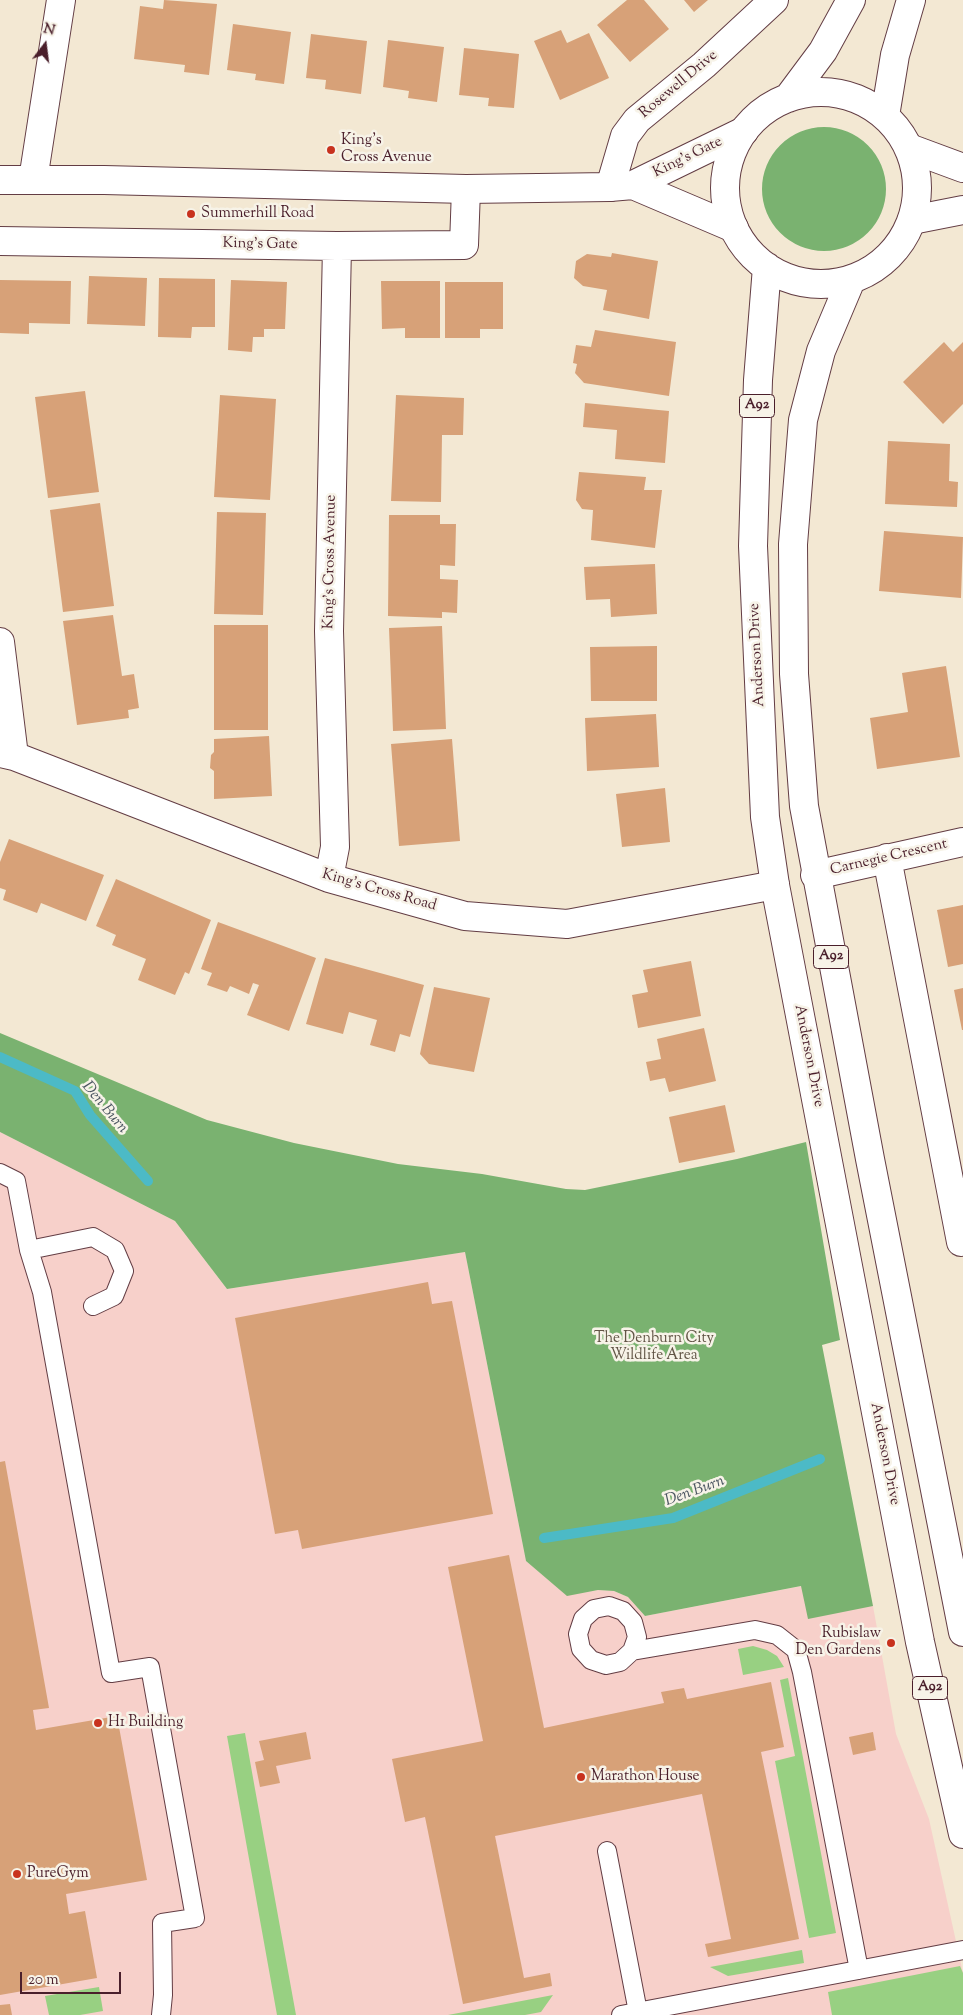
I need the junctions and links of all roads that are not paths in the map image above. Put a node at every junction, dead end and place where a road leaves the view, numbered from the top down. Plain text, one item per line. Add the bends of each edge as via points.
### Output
1 (61, 0) edge
2 (774, 0) edge
3 (851, 0) edge
4 (911, 0) edge
5 (788, 98) junction
6 (885, 116) junction
7 (744, 131) junction
8 (909, 148) junction
9 (963, 168) edge
10 (0, 180) edge
11 (33, 180) junction
12 (622, 186) junction
13 (466, 189) junction
14 (963, 210) edge
15 (912, 220) junction
16 (734, 228) junction
17 (0, 241) edge
18 (337, 246) junction
19 (767, 267) junction
20 (851, 280) junction
21 (0, 642) edge
22 (7, 755) edge
23 (963, 842) edge
24 (886, 858) junction
25 (816, 875) junction
26 (330, 878) junction
27 (775, 885) junction
28 (0, 1173) edge
29 (961, 1242) dead end
30 (29, 1250) junction
31 (93, 1306) dead end
32 (963, 1632) edge
33 (632, 1651) dead end
34 (963, 1834) edge
35 (607, 1851) dead end
36 (963, 1950) edge
37 (859, 1970) junction
38 (638, 2012) junction
39 (160, 2015) edge
40 (621, 2015) edge

1 - 11 street
2 - 12 street, Rosewell Drive via 704,65 637,120 625,136
3 - 5 street via 824,51
4 - 6 street via 895,55
5 - 6 street via 822,92 849,96
5 - 7 street via 756,117
6 - 8 street via 899,130
7 - 12 street, King's Gate
7 - 16 street via 732,153 726,177 728,211
8 - 9 street
8 - 15 street via 918,196
10 - 11 street, King's Gate
11 - 13 street, King's Gate
12 - 13 street, King's Gate
12 - 16 street, King's Gate
13 - 18 street, King's Gate via 464,245
14 - 15 street
15 - 20 street via 896,249 869,272
16 - 19 street via 747,248
17 - 18 street, King's Gate
18 - 26 street, King's Cross Avenue via 329,631 335,847
19 - 20 street via 793,280 822,284
19 - 27 street, Anderson Drive / A92 via 758,380 753,546 765,818
20 - 25 street, A92 via 821,352 803,420 793,544 794,674 804,806
21 - 22 street
22 - 26 street, King's Cross Road
23 - 24 street, Carnegie Crescent
24 - 25 street, Carnegie Crescent
24 - 29 street
25 - 32 street, A92
26 - 27 street, King's Cross Road via 465,916 567,924
27 - 34 street, Anderson Drive / A92 via 920,1642
28 - 30 lane via 16,1181
30 - 31 lane via 93,1237 115,1250 124,1271 114,1296
30 - 39 lane via 42,1292 111,1673 150,1667 195,1918 162,1923 163,1995
33 - 37 lane via 755,1630 777,1635 796,1650
35 - 38 lane
36 - 37 lane
37 - 38 lane
38 - 40 lane

